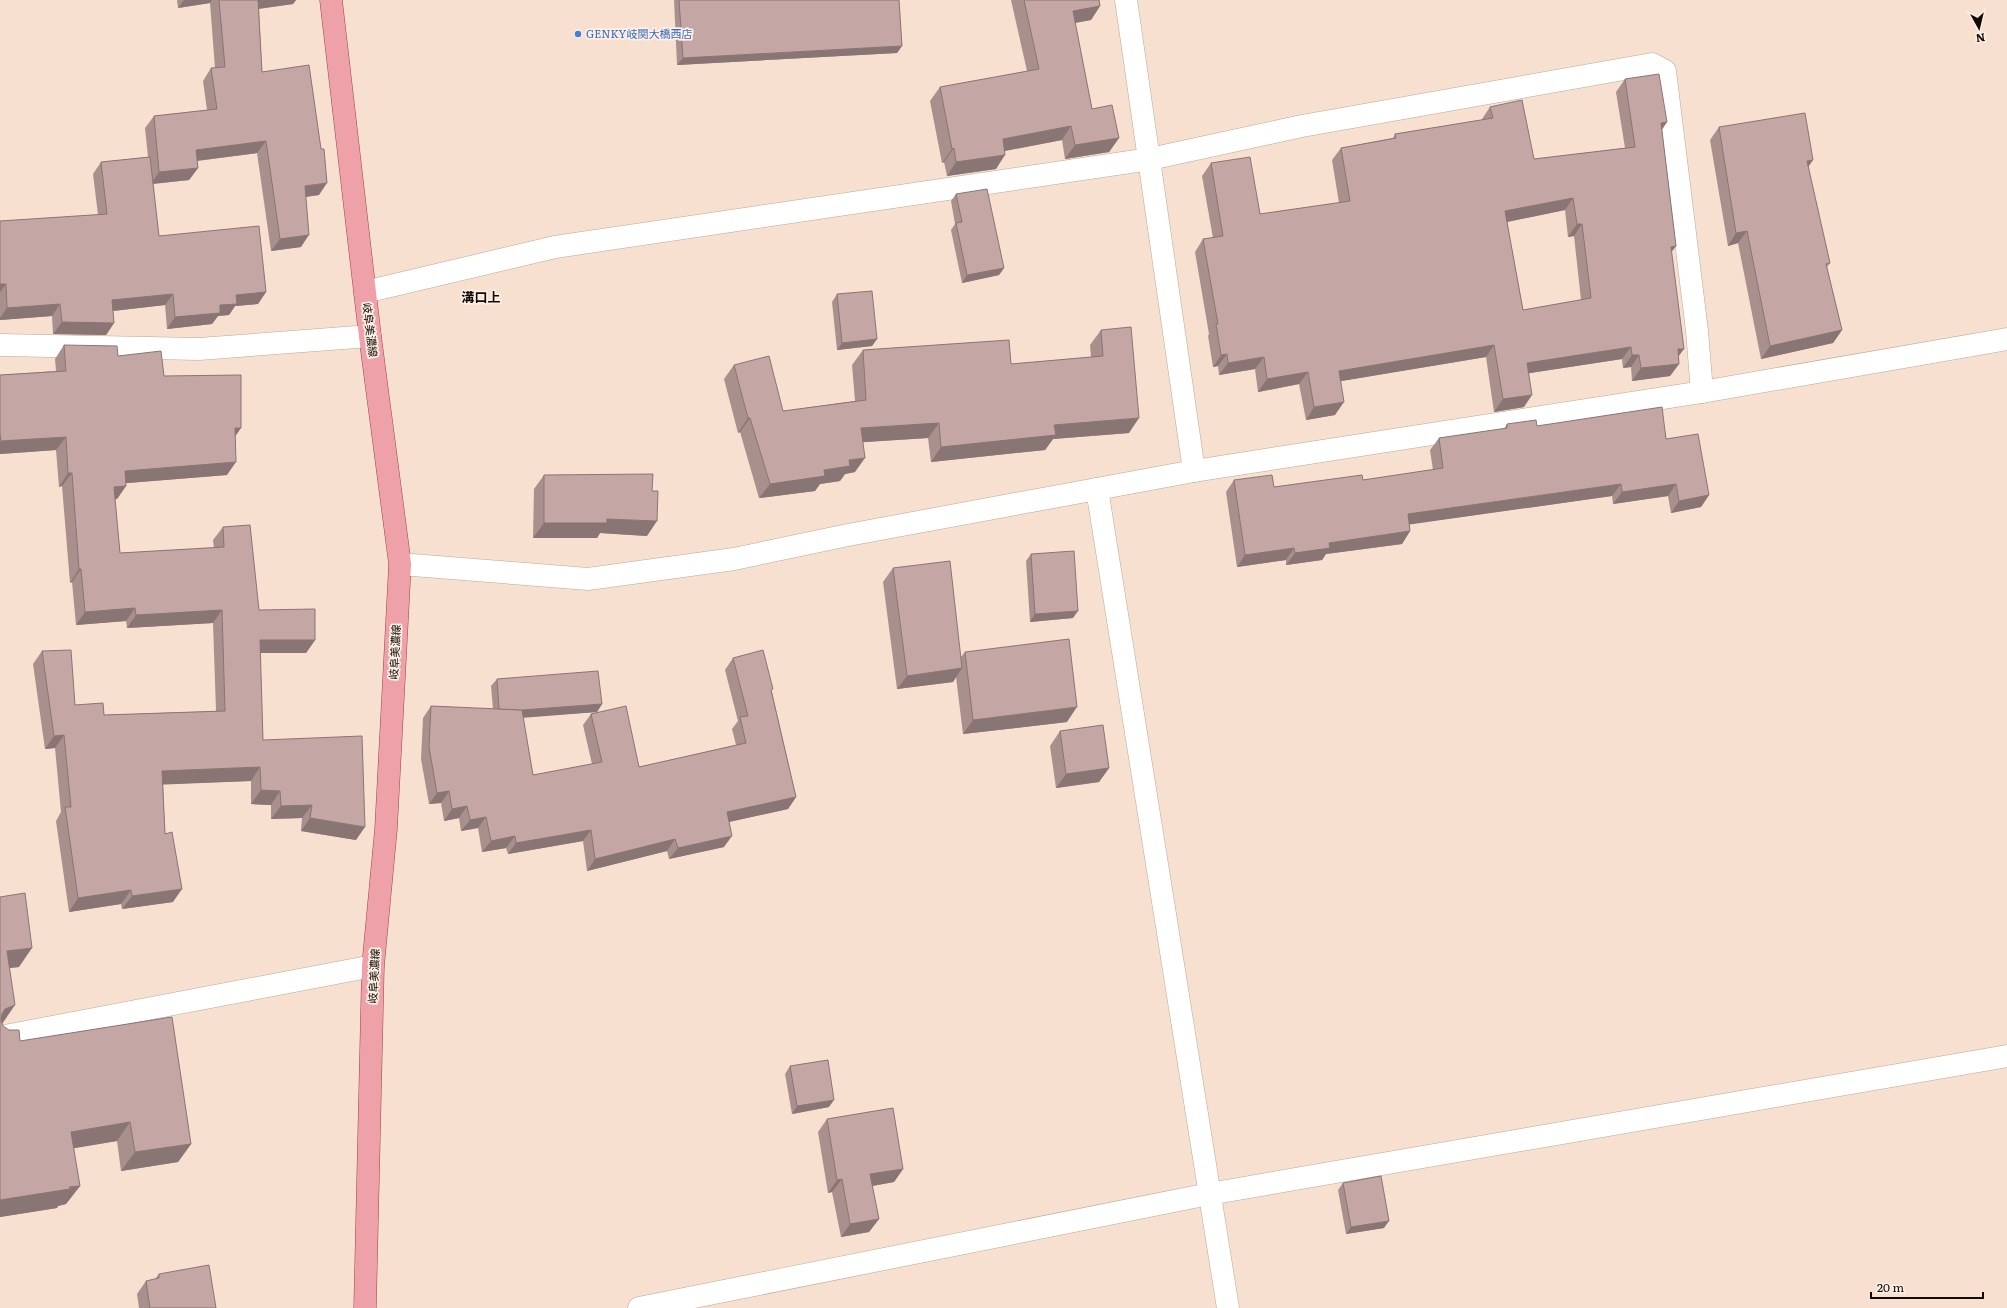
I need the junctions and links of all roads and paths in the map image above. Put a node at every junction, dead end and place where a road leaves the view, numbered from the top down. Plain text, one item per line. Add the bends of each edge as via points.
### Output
1 (332, 0) edge
2 (1126, 0) edge
3 (1150, 159) junction
4 (365, 292) junction
5 (370, 336) junction
6 (2007, 338) edge
7 (0, 344) edge
8 (1702, 392) junction
9 (1194, 471) junction
10 (1097, 489) junction
11 (400, 564) junction
12 (373, 966) junction
13 (0, 1037) edge
14 (2007, 1056) edge
15 (1209, 1194) junction
16 (365, 1308) edge
17 (639, 1308) edge
18 (1228, 1308) edge

1 - 4 main road, 岐阜美濃線
2 - 3 street
3 - 4 street via 554,247
3 - 8 street via 1302,126 1652,64 1665,70
3 - 9 street
4 - 5 main road, 岐阜美濃線
5 - 7 street via 199,349
5 - 11 main road, 岐阜美濃線
6 - 8 street
8 - 9 street
9 - 10 street
10 - 11 street via 734,559 588,579
10 - 15 street
11 - 12 main road, 岐阜美濃線 via 386,829
12 - 13 street
12 - 16 main road, 岐阜美濃線
14 - 15 street
15 - 17 street
15 - 18 street

